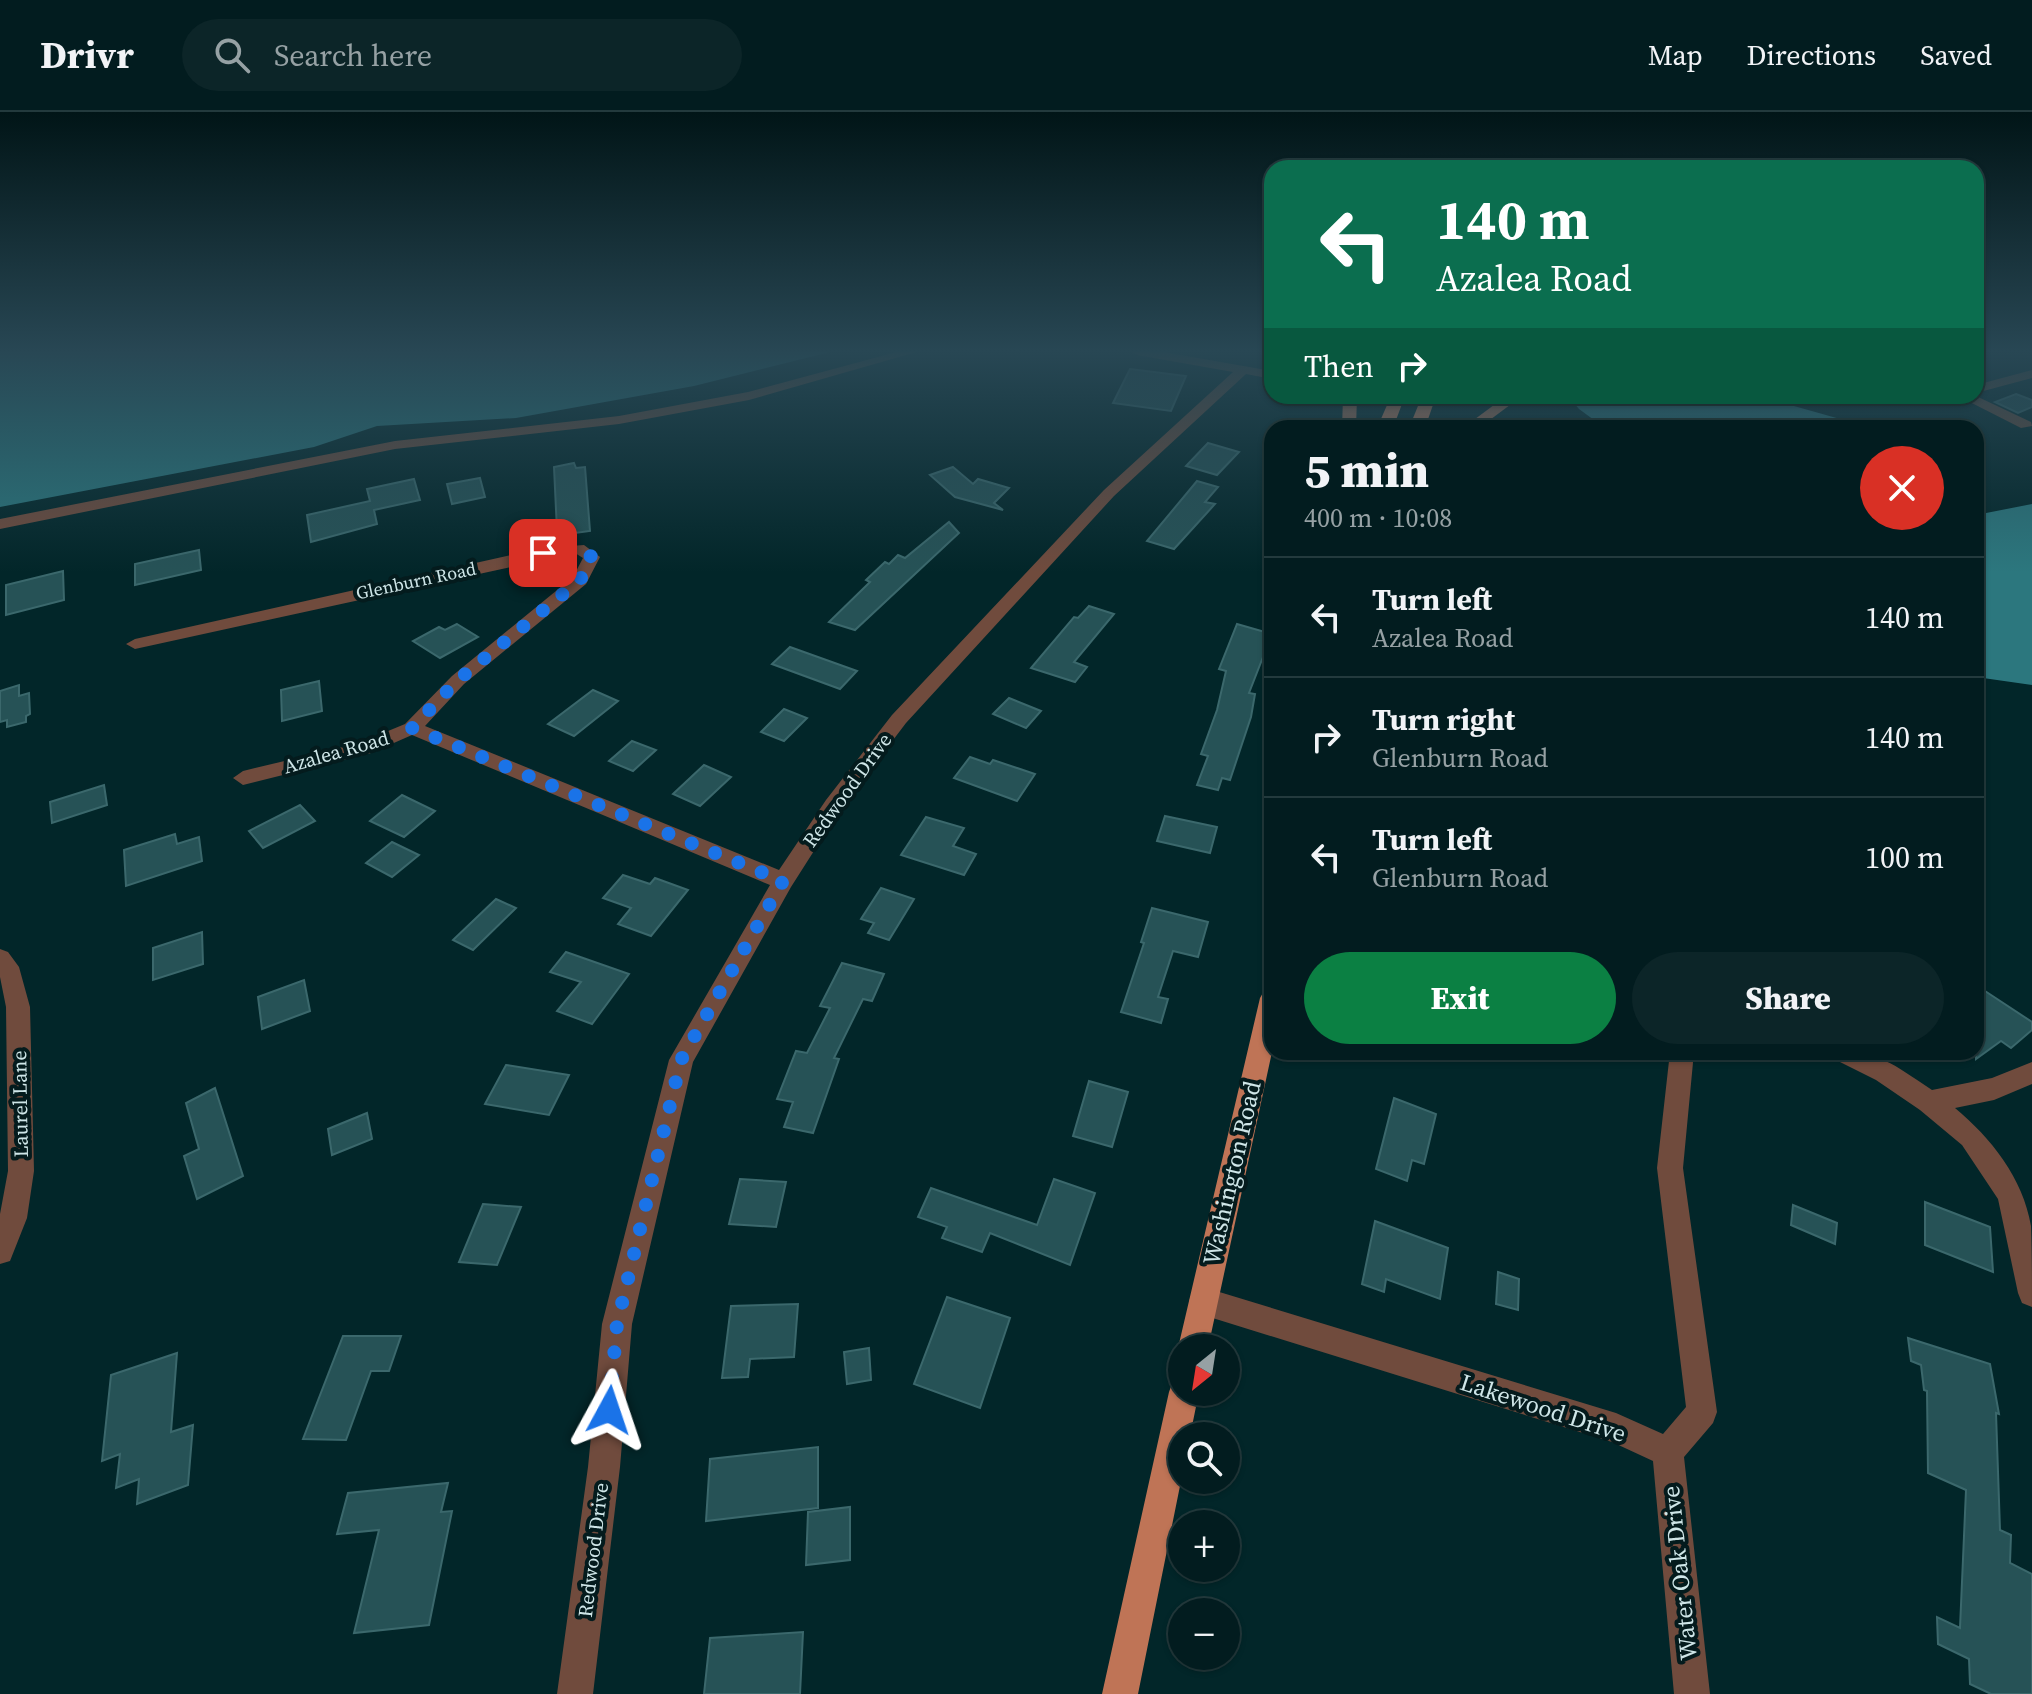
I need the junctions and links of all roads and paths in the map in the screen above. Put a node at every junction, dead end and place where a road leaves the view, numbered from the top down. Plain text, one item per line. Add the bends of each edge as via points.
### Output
1 (576, 425) edge
2 (1183, 425) edge
3 (0, 524) edge
4 (135, 644) dead end
5 (412, 728) junction
6 (243, 778) dead end
7 (783, 881) junction
8 (0, 958) edge
9 (1264, 1033) edge
10 (1680, 1060) edge
11 (1860, 1060) edge
12 (2032, 1073) edge
13 (1929, 1102) junction
14 (0, 1251) edge
15 (2032, 1293) edge
16 (1203, 1301) junction
17 (1196, 1334) edge
18 (1181, 1406) edge
19 (1668, 1452) junction
20 (575, 1694) edge
21 (1120, 1694) edge
22 (1692, 1694) edge

1 - 3 street via 395,445
2 - 7 street, Redwood Drive via 1109,493 909,707 833,805
4 - 5 street, Glenburn Road via 543,553 578,548 592,557 580,580 458,680
5 - 6 street, Azalea Road via 364,748
5 - 7 street, Azalea Road
7 - 20 street, Redwood Drive via 681,1060 617,1324
8 - 14 street, Laurel Lane via 11,974 18,1007 21,1171 13,1218
9 - 16 main road, Washington Road
10 - 19 street via 1670,1168 1702,1412
11 - 13 street
12 - 13 street via 1994,1089
13 - 15 street via 1971,1137 2011,1195
16 - 17 main road, Washington Road
16 - 19 street, Lakewood Drive via 1616,1428
18 - 21 main road
19 - 22 street, Water Oak Drive

